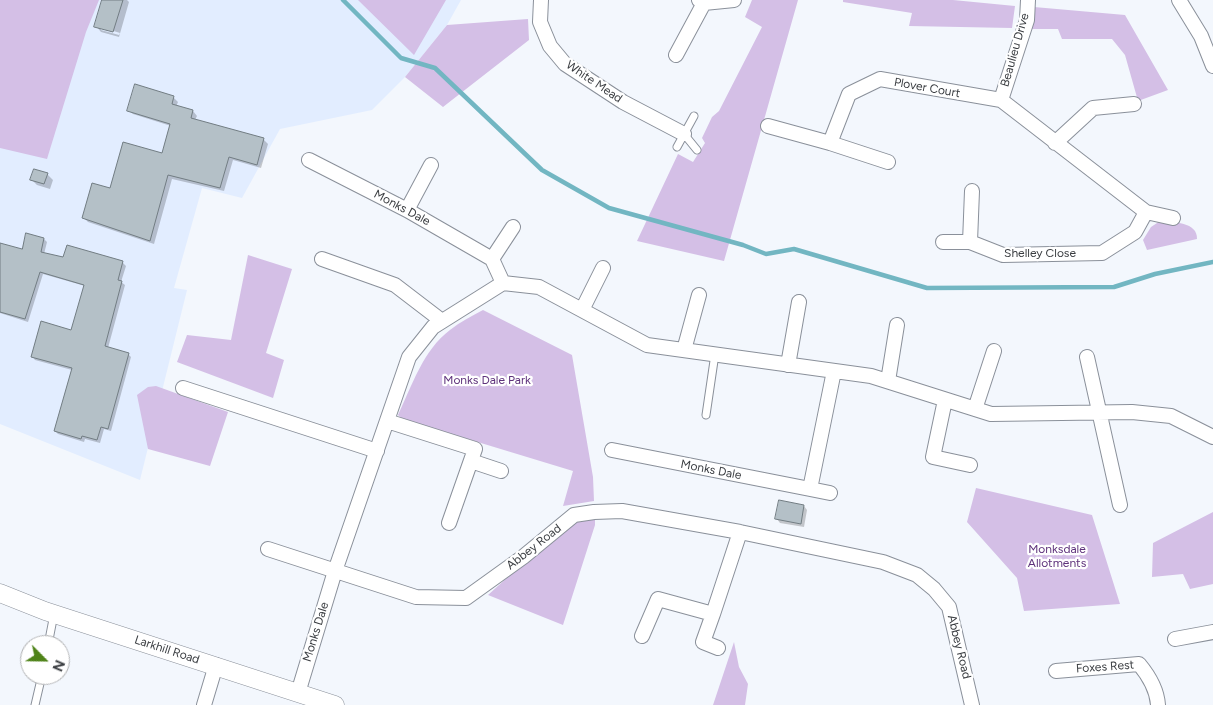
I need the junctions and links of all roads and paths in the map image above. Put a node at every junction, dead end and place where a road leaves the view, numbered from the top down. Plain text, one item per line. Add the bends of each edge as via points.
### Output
1 (541, 0) edge
2 (734, 0) edge
3 (1028, 0) edge
4 (1179, 0) edge
5 (701, 1) edge
6 (676, 55) dead end
7 (1213, 66) edge
8 (1001, 100) junction
9 (1134, 104) dead end
10 (694, 116) dead end
11 (768, 126) dead end
12 (684, 134) junction
13 (830, 142) junction
14 (1054, 143) junction
15 (677, 147) dead end
16 (697, 150) dead end
17 (310, 160) dead end
18 (888, 162) dead end
19 (431, 165) dead end
20 (972, 191) dead end
21 (407, 210) junction
22 (1146, 212) junction
23 (1173, 218) dead end
24 (513, 227) dead end
25 (943, 242) dead end
26 (970, 242) junction
27 (492, 259) junction
28 (322, 260) dead end
29 (603, 268) dead end
30 (503, 283) junction
31 (699, 295) dead end
32 (798, 302) dead end
33 (582, 310) junction
34 (442, 321) junction
35 (896, 325) dead end
36 (684, 350) junction
37 (994, 350) dead end
38 (715, 354) junction
39 (1087, 357) dead end
40 (788, 364) junction
41 (834, 371) junction
42 (888, 382) junction
43 (183, 388) dead end
44 (945, 400) junction
45 (975, 409) junction
46 (1098, 412) junction
47 (706, 415) dead end
48 (387, 421) junction
49 (1213, 437) edge
50 (612, 450) dead end
51 (377, 451) junction
52 (471, 461) junction
53 (970, 465) dead end
54 (501, 471) dead end
55 (810, 489) junction
56 (830, 493) dead end
57 (1120, 505) dead end
58 (449, 523) dead end
59 (740, 532) junction
60 (268, 549) dead end
61 (335, 571) junction
62 (0, 593) edge
63 (54, 614) junction
64 (713, 614) junction
65 (1213, 632) edge
66 (50, 635) edge
67 (642, 636) dead end
68 (1175, 639) dead end
69 (718, 648) dead end
70 (216, 666) junction
71 (1056, 671) dead end
72 (40, 685) edge
73 (298, 693) junction
74 (36, 705) edge
75 (204, 705) edge
76 (336, 705) edge
77 (972, 705) edge
78 (1158, 705) edge

1 - 12 street, White Mead via 540,22 550,46 565,64 623,102
2 - 5 street
3 - 8 street, Beaulieu Drive via 1027,20
4 - 7 street via 1201,36
5 - 6 street
8 - 13 street, Plover Court via 880,79 849,94
8 - 14 street
9 - 14 street via 1094,108
10 - 12 lane
11 - 13 street
12 - 15 lane
12 - 16 lane
13 - 18 street
14 - 22 street
17 - 21 street, Monks Dale
19 - 21 street
20 - 26 street
21 - 27 street, Monks Dale
22 - 23 street
22 - 26 street, Shelley Close via 1135,232 1102,253 1003,255
24 - 27 street
25 - 26 street
27 - 30 street
28 - 34 street via 395,286
29 - 33 street
30 - 33 street via 539,287
30 - 34 street, Monks Dale
31 - 36 street
32 - 40 street
33 - 36 street via 648,344
34 - 48 street, Monks Dale via 409,356
35 - 42 street
36 - 38 street
37 - 45 street
38 - 40 street
38 - 47 lane
39 - 46 street
40 - 41 street
41 - 42 street via 872,376
41 - 55 street
42 - 44 street
43 - 51 street
44 - 45 street
44 - 53 street via 933,457
45 - 46 street via 991,414
46 - 49 street via 1171,416
46 - 57 street
48 - 51 street, Monks Dale
48 - 52 street via 475,449
50 - 55 street, Monks Dale
51 - 61 street, Monks Dale
52 - 54 street
52 - 58 street
55 - 56 street, Monks Dale
59 - 61 street, Abbey Road via 622,511 574,515 466,598 416,597
59 - 64 street
59 - 77 street, Abbey Road via 884,562 916,575 949,606
60 - 61 street
61 - 73 street, Monks Dale
62 - 63 street, Larkhill Road
63 - 66 lane
63 - 70 street, Larkhill Road
64 - 67 street via 658,599
64 - 69 street via 703,642
65 - 68 street
70 - 73 street, Larkhill Road
70 - 75 street
71 - 78 street, Foxes Rest via 1139,664 1150,678 1158,696
72 - 74 lane
73 - 76 street, Larkhill Road

